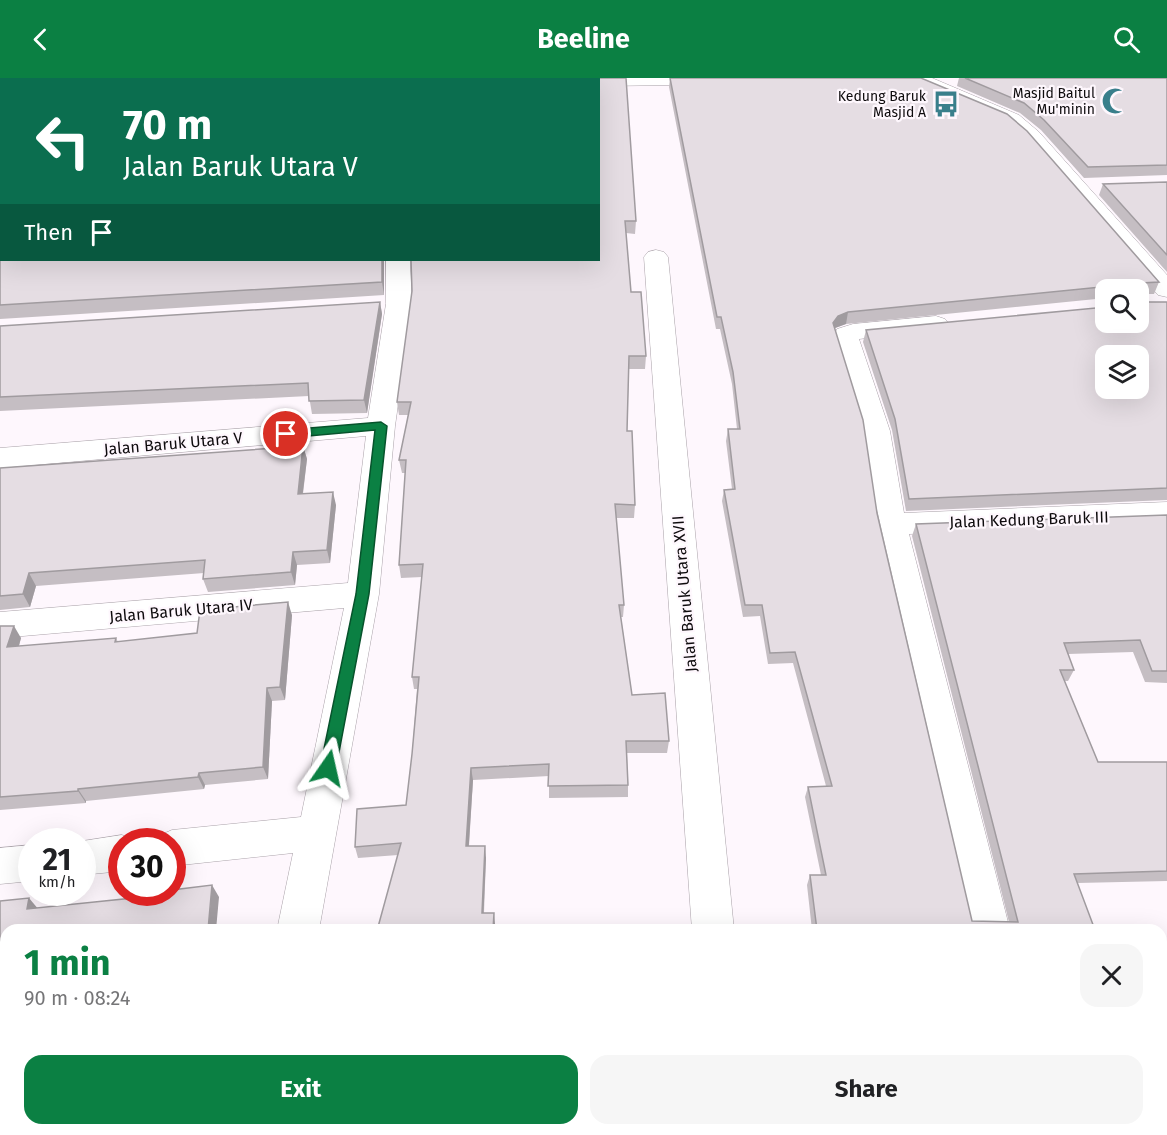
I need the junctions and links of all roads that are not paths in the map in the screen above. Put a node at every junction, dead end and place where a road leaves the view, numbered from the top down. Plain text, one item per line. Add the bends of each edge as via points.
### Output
1 (764, 78) edge
2 (916, 78) edge
3 (940, 78) edge
4 (964, 79) edge
5 (600, 80) edge
6 (1076, 187) junction
7 (1099, 187) dead end
8 (656, 257) dead end
9 (398, 261) edge
10 (1161, 299) edge
11 (956, 322) edge
12 (381, 426) junction
13 (0, 458) edge
14 (1167, 513) edge
15 (891, 524) junction
16 (363, 594) junction
17 (0, 625) edge
18 (315, 833) junction
19 (186, 847) edge
20 (18, 864) edge
21 (0, 866) edge
22 (299, 924) edge
23 (712, 924) edge
24 (988, 924) edge

1 - 5 street
2 - 6 street via 1012,119
3 - 4 street
6 - 7 street
6 - 10 street
8 - 23 street, Jalan Baruk Utara XVII
9 - 12 street via 387,305
11 - 15 street via 846,334 876,430
12 - 13 street, Jalan Baruk Utara V
12 - 16 street
14 - 15 street, Jalan Kedung Baruk III
15 - 24 street
16 - 17 street, Jalan Baruk Utara IV
16 - 18 street
18 - 19 street
18 - 22 street
20 - 21 street

